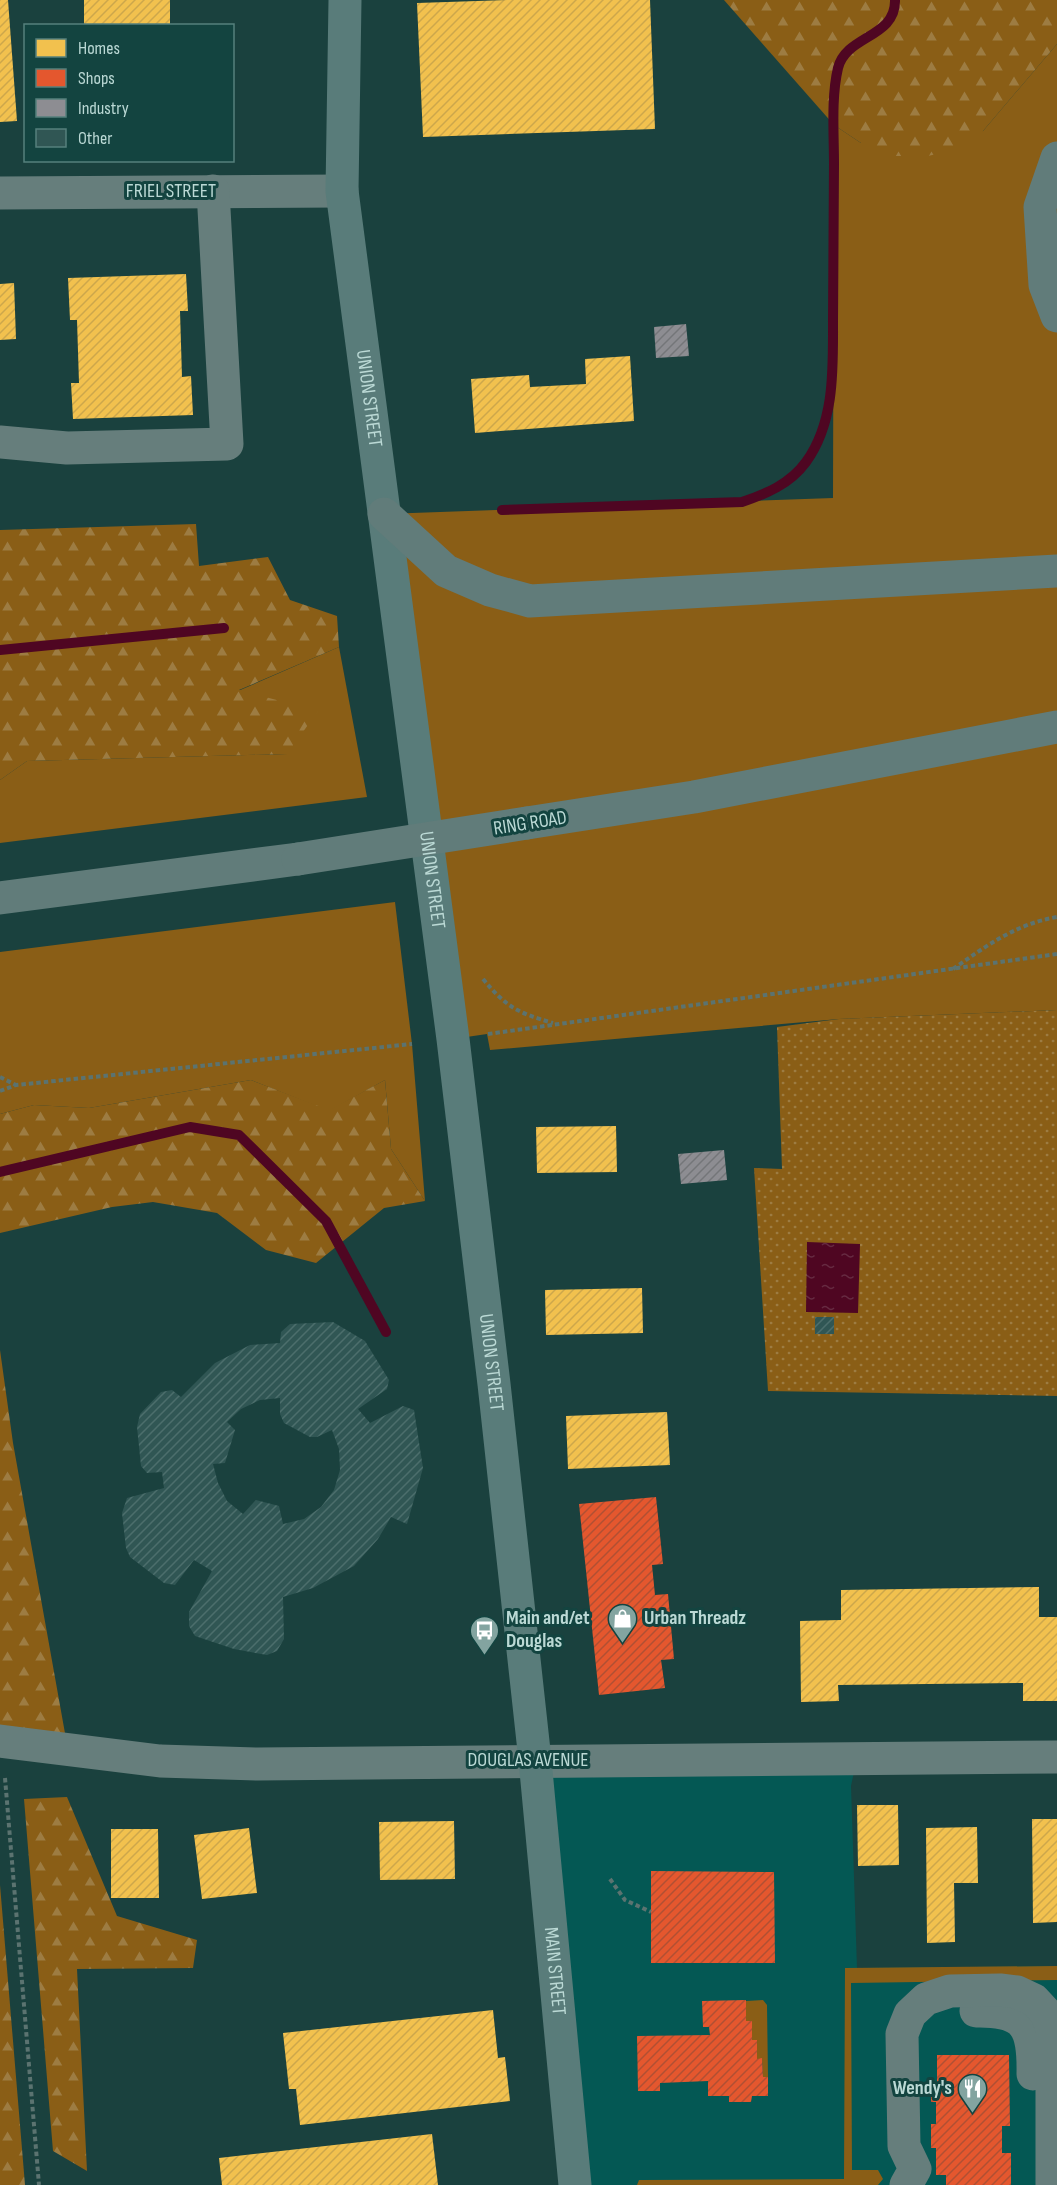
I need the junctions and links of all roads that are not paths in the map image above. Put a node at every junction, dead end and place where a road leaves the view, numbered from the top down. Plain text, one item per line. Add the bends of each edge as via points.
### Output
1 (345, 0) edge
2 (1057, 158) edge
3 (213, 191) junction
4 (342, 191) junction
5 (0, 193) edge
6 (1057, 316) edge
7 (0, 442) edge
8 (384, 514) junction
9 (1057, 571) edge
10 (1057, 727) edge
11 (11, 897) edge
12 (0, 1741) edge
13 (1057, 1756) edge
14 (535, 1760) junction
15 (914, 2180) edge
16 (575, 2185) edge
17 (1032, 2185) edge
18 (1052, 2185) edge

1 - 4 main road, UNION STREET
2 - 6 highway via 1040,207 1046,285
3 - 4 street, FRIEL STREET
3 - 5 street, FRIEL STREET
3 - 7 street via 227,444 67,448
4 - 8 main road, UNION STREET
8 - 9 highway via 446,571 490,590 530,601
8 - 14 main road, UNION STREET via 453,1039
10 - 11 highway, RING ROAD, bridge via 694,797 298,859
12 - 14 street, DOUGLAS AVENUE via 164,1762
13 - 14 street, DOUGLAS AVENUE
14 - 16 main road, MAIN STREET
15 - 17 street via 924,2148 923,2042 928,2027 939,2016 954,2011 999,2011 1022,2020 1034,2051
15 - 18 street via 904,2146 902,2034 910,2014 926,1999 950,1991 1000,1990 1017,1992 1035,2001 1047,2014 1052,2030

